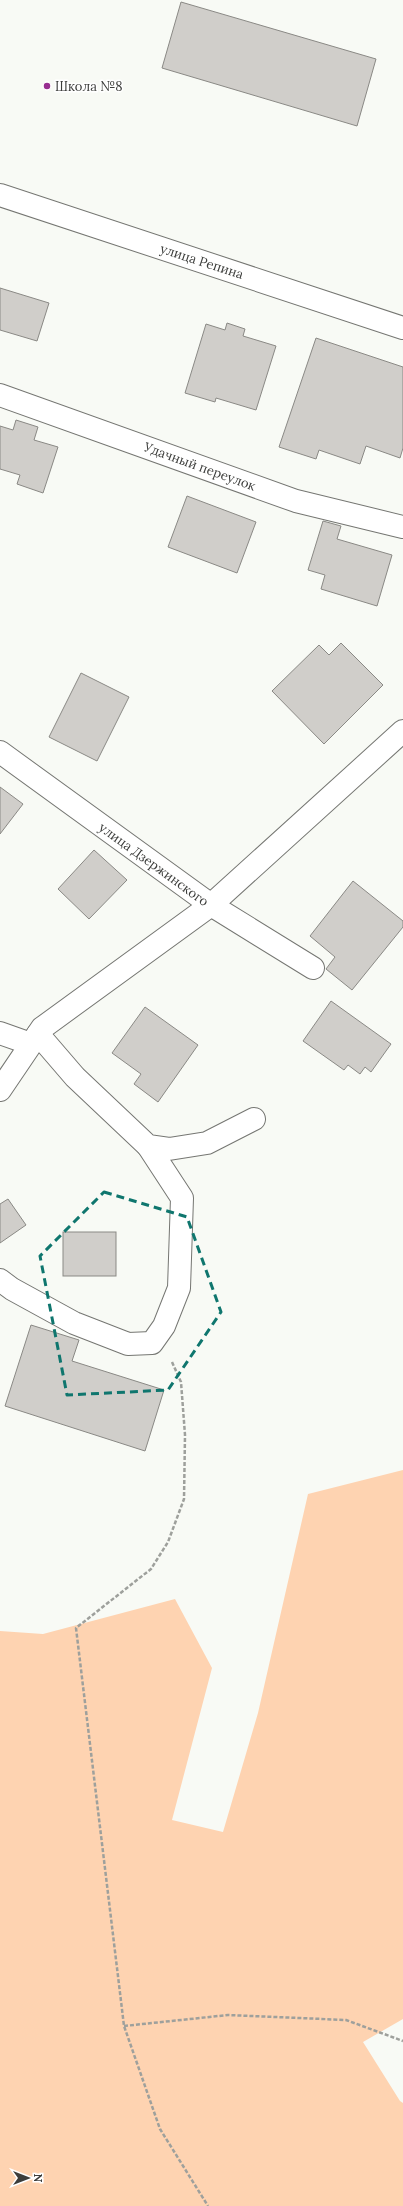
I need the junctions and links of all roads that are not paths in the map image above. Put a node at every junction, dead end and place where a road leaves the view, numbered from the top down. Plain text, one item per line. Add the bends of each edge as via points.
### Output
1 (0, 195) edge
2 (403, 328) edge
3 (0, 395) edge
4 (403, 527) edge
5 (403, 731) edge
6 (0, 752) edge
7 (211, 904) junction
8 (313, 968) dead end
9 (0, 1033) edge
10 (35, 1039) junction
11 (0, 1090) edge
12 (254, 1119) dead end
13 (148, 1146) junction
14 (0, 1280) edge

1 - 2 street, улица Репина
3 - 4 street, Удачный переулок via 296,501
5 - 7 street
6 - 7 street, улица Дзержинского
7 - 8 street, улица Дзержинского
7 - 10 street via 42,1028
9 - 10 street
10 - 11 street
10 - 13 street
12 - 13 street via 207,1143 169,1150
13 - 14 street via 182,1198 179,1288 164,1326 152,1343 128,1344 74,1323

